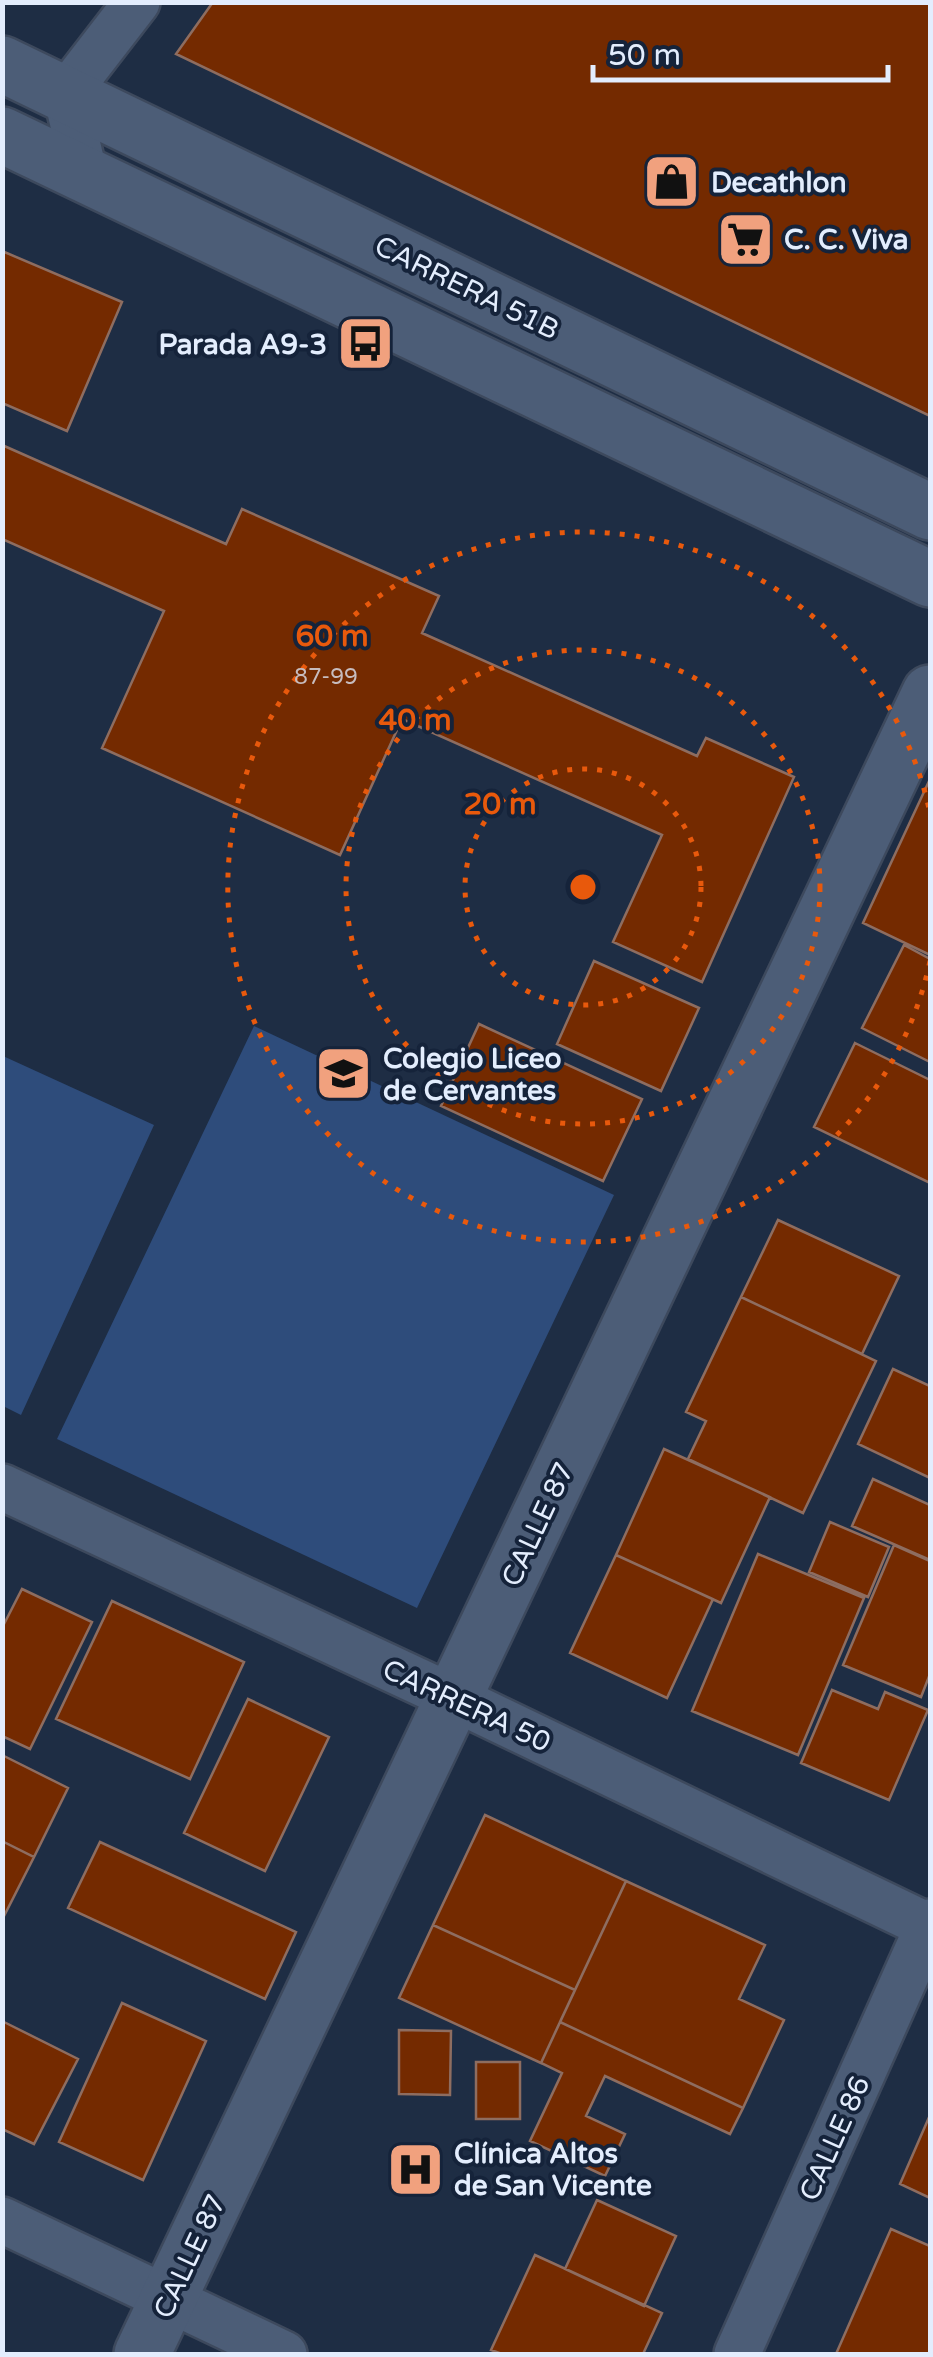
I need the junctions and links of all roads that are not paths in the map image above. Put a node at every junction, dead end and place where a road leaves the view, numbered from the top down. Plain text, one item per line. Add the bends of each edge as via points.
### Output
1 (136, 2) edge
2 (2, 64) edge
3 (66, 94) junction
4 (2, 98) edge
5 (2, 135) edge
6 (84, 172) junction
7 (930, 512) edge
8 (930, 579) edge
9 (930, 693) edge
10 (2, 1487) edge
11 (454, 1698) junction
12 (930, 1925) edge
13 (2, 2220) edge
14 (168, 2300) junction
15 (142, 2354) edge
16 (284, 2354) edge
17 (737, 2354) edge

1 - 3 street
2 - 3 main road, CARRERA 51B
3 - 4 main road
3 - 6 street
3 - 7 main road, CARRERA 51B
5 - 6 main road
6 - 8 main road
9 - 11 main road, CALLE 87
10 - 11 street, CARRERA 50
11 - 12 street, CARRERA 50
11 - 14 main road, CALLE 87
12 - 17 street, CALLE 86
13 - 14 street
14 - 15 main road, CALLE 87
14 - 16 street

